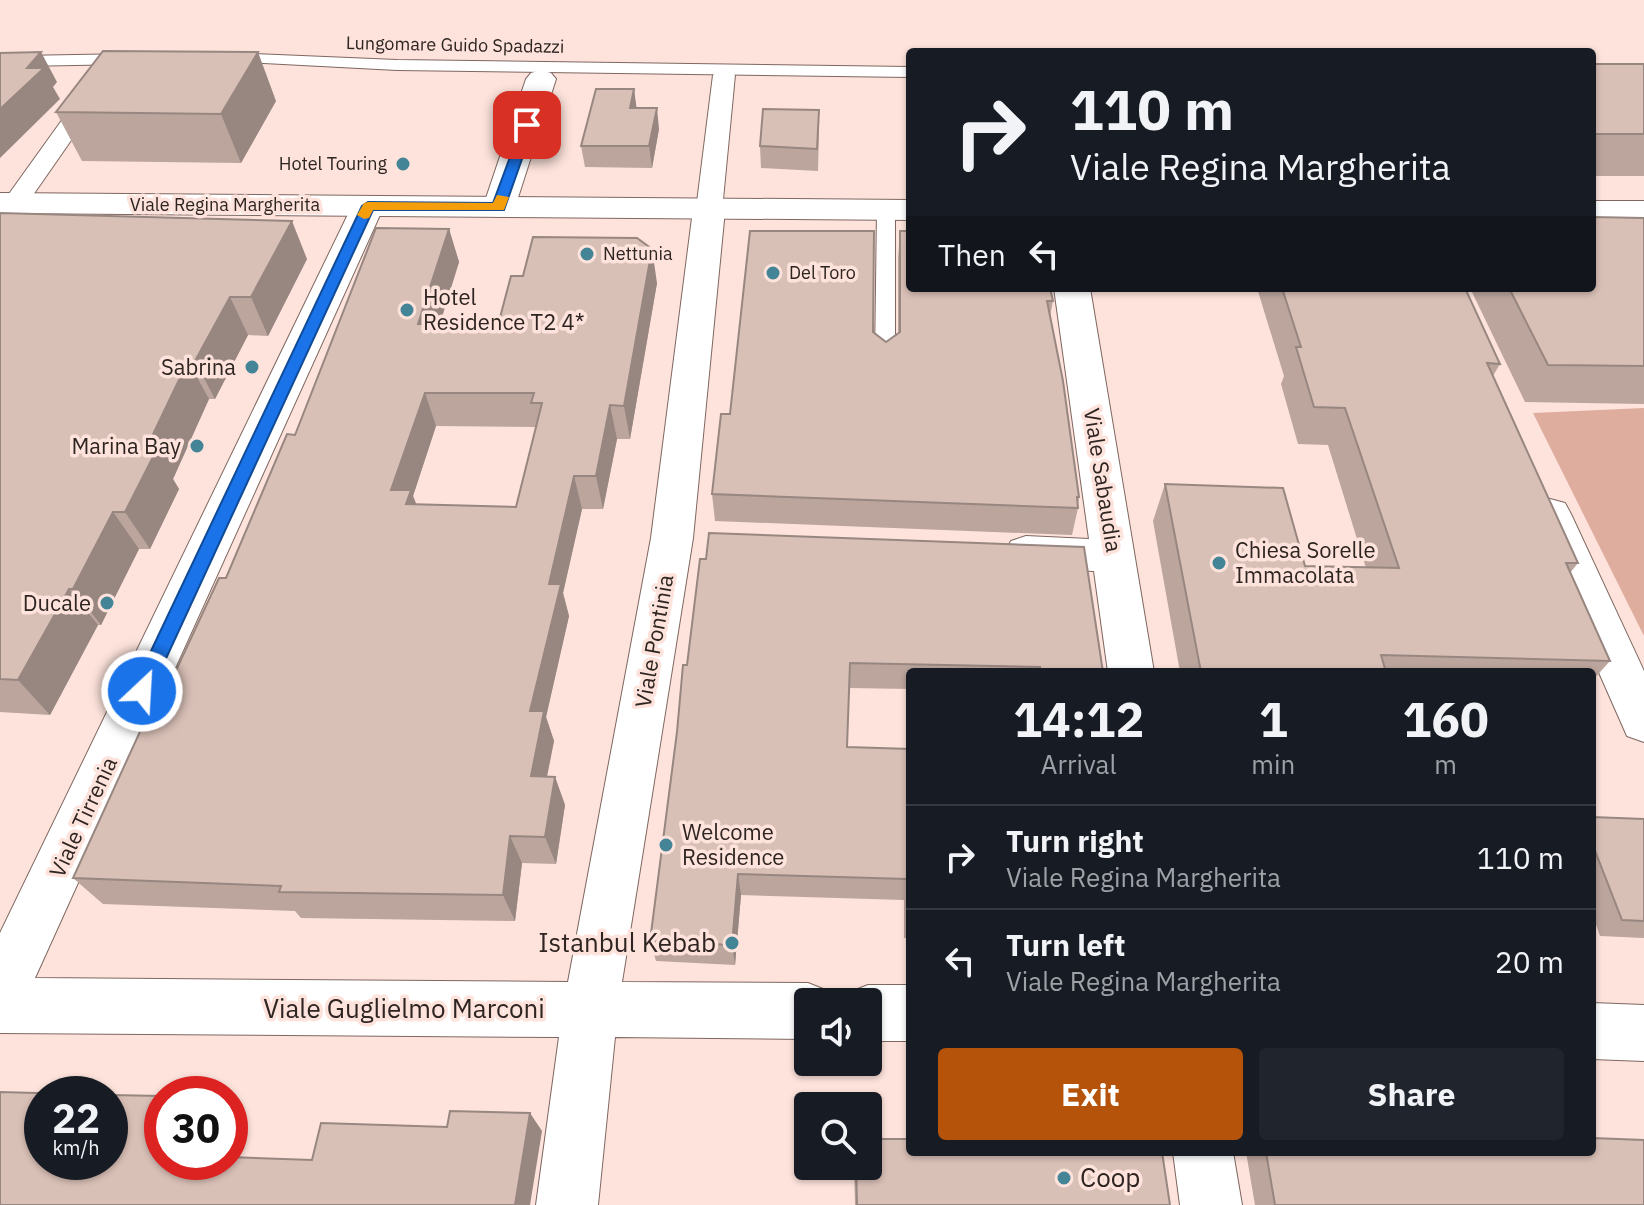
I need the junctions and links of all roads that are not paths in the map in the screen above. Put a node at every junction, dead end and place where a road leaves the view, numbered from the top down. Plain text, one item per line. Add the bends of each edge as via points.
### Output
1 (0, 58) edge
2 (216, 58) edge
3 (145, 59) edge
4 (111, 68) edge
5 (906, 72) edge
6 (724, 75) dead end
7 (541, 79) dead end
8 (368, 206) junction
9 (499, 207) junction
10 (5, 210) edge
11 (709, 210) junction
12 (898, 210) edge
13 (1596, 211) edge
14 (1644, 211) edge
15 (1073, 292) edge
16 (885, 360) edge
17 (1536, 484) edge
18 (988, 551) edge
19 (1115, 556) junction
20 (1130, 668) edge
21 (1644, 722) edge
22 (0, 993) edge
23 (0, 1005) edge
24 (590, 1010) junction
25 (794, 1011) edge
26 (882, 1013) edge
27 (906, 1013) edge
28 (1596, 1031) edge
29 (1644, 1033) edge
30 (1204, 1156) edge
31 (567, 1205) edge
32 (1211, 1205) edge

1 - 3 lane
2 - 5 lane, Lungomare Guido Spadazzi
4 - 10 street
6 - 11 street, Viale Pontinia
7 - 9 street
8 - 9 street, Viale Regina Margherita
8 - 10 street, Viale Regina Margherita
8 - 22 street, Viale Tirrenia
9 - 11 street, Viale Regina Margherita
11 - 12 street, Viale Regina Margherita
11 - 24 street, Viale Pontinia via 688,538
12 - 16 lane, Viale Regina Margherita
13 - 14 street
15 - 19 street, Viale Sabaudia
17 - 21 street
18 - 19 street
19 - 20 street, Viale Sabaudia
23 - 24 street, Viale Guglielmo Marconi
24 - 25 street, Viale Guglielmo Marconi
24 - 31 street, Viale Pontinia
26 - 27 street
28 - 29 street
30 - 32 street

